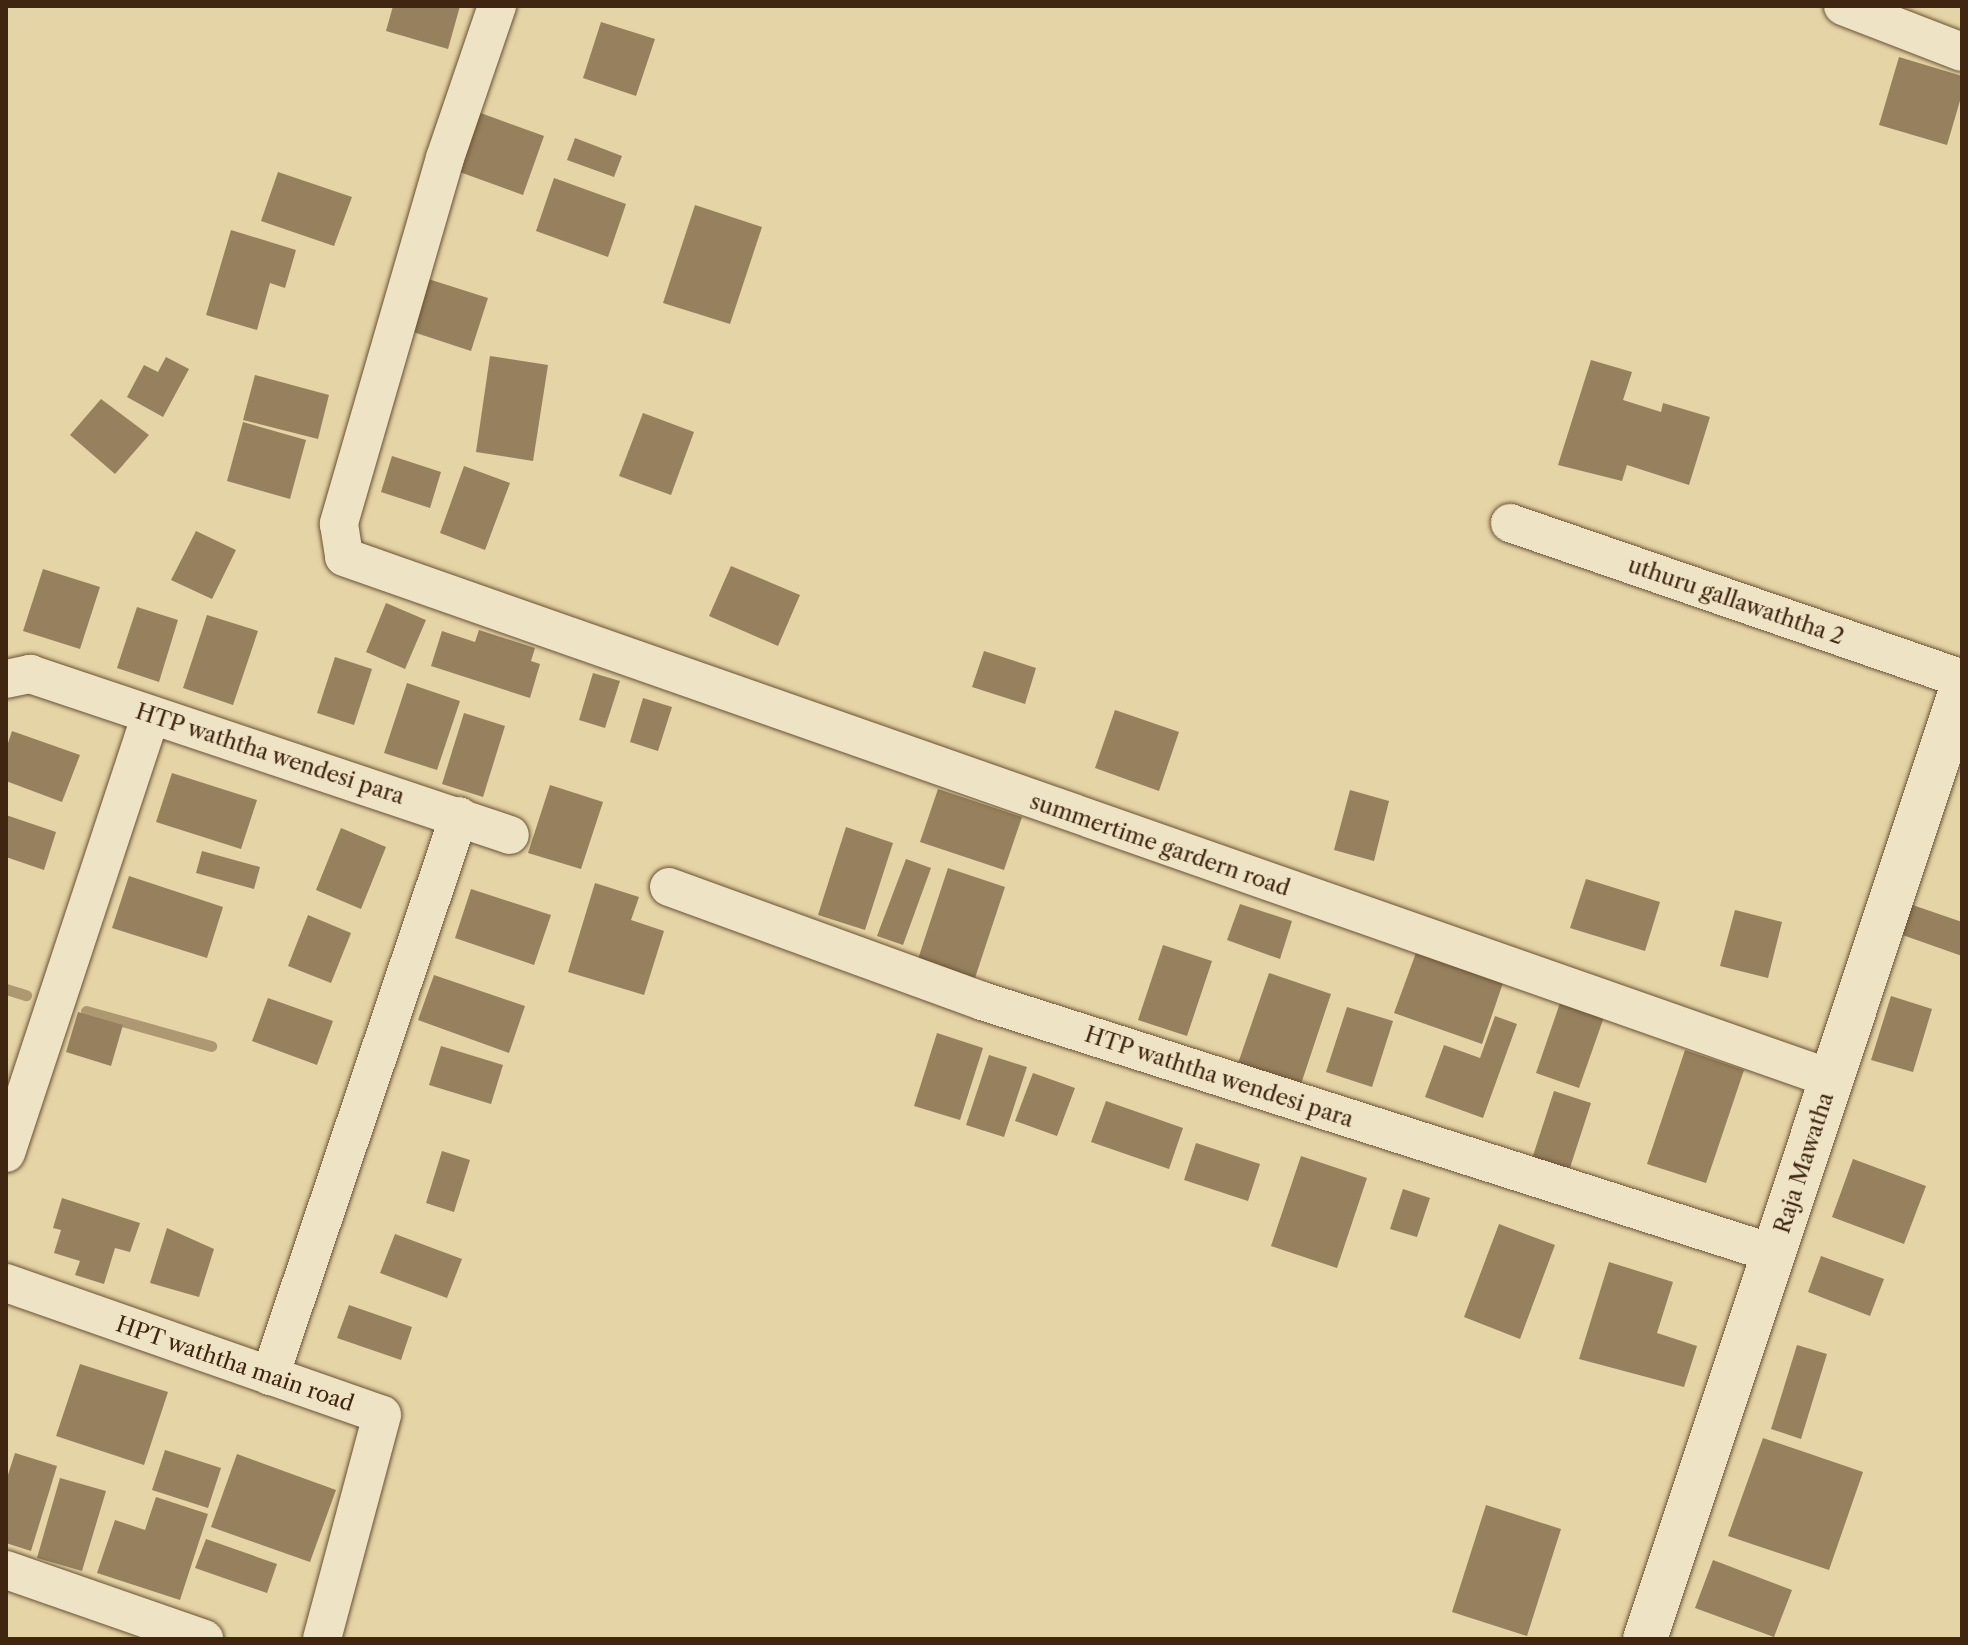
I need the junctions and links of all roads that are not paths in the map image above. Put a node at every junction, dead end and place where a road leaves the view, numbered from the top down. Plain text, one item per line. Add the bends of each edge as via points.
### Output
1 (497, 6) edge
2 (1843, 6) edge
3 (1962, 52) edge
4 (1510, 523) dead end
5 (18, 677) edge
6 (1962, 679) edge
7 (1962, 687) edge
8 (151, 715) junction
9 (459, 816) junction
10 (510, 835) dead end
11 (669, 887) dead end
12 (1832, 1079) junction
13 (6, 1153) edge
14 (1775, 1254) junction
15 (6, 1283) edge
16 (270, 1376) junction
17 (6, 1570) edge
18 (204, 1639) edge
19 (322, 1639) edge
20 (1645, 1639) edge

1 - 12 street, summertime gardern road via 445,158 339,524 344,557
2 - 3 street
4 - 6 street, uthuru gallawaththa 2
5 - 8 street, HTP waththa wendesi para
7 - 12 street, Raja Mawatha
8 - 9 street, HTP waththa wendesi para
8 - 13 street
9 - 10 street, HTP waththa wendesi para
9 - 16 street
11 - 14 street, HTP waththa wendesi para via 982,1001
12 - 14 street, Raja Mawatha
14 - 20 street, Raja Mawatha
15 - 16 street, HPT waththa main road
16 - 19 street, HPT waththa main road via 382,1415
17 - 18 street

